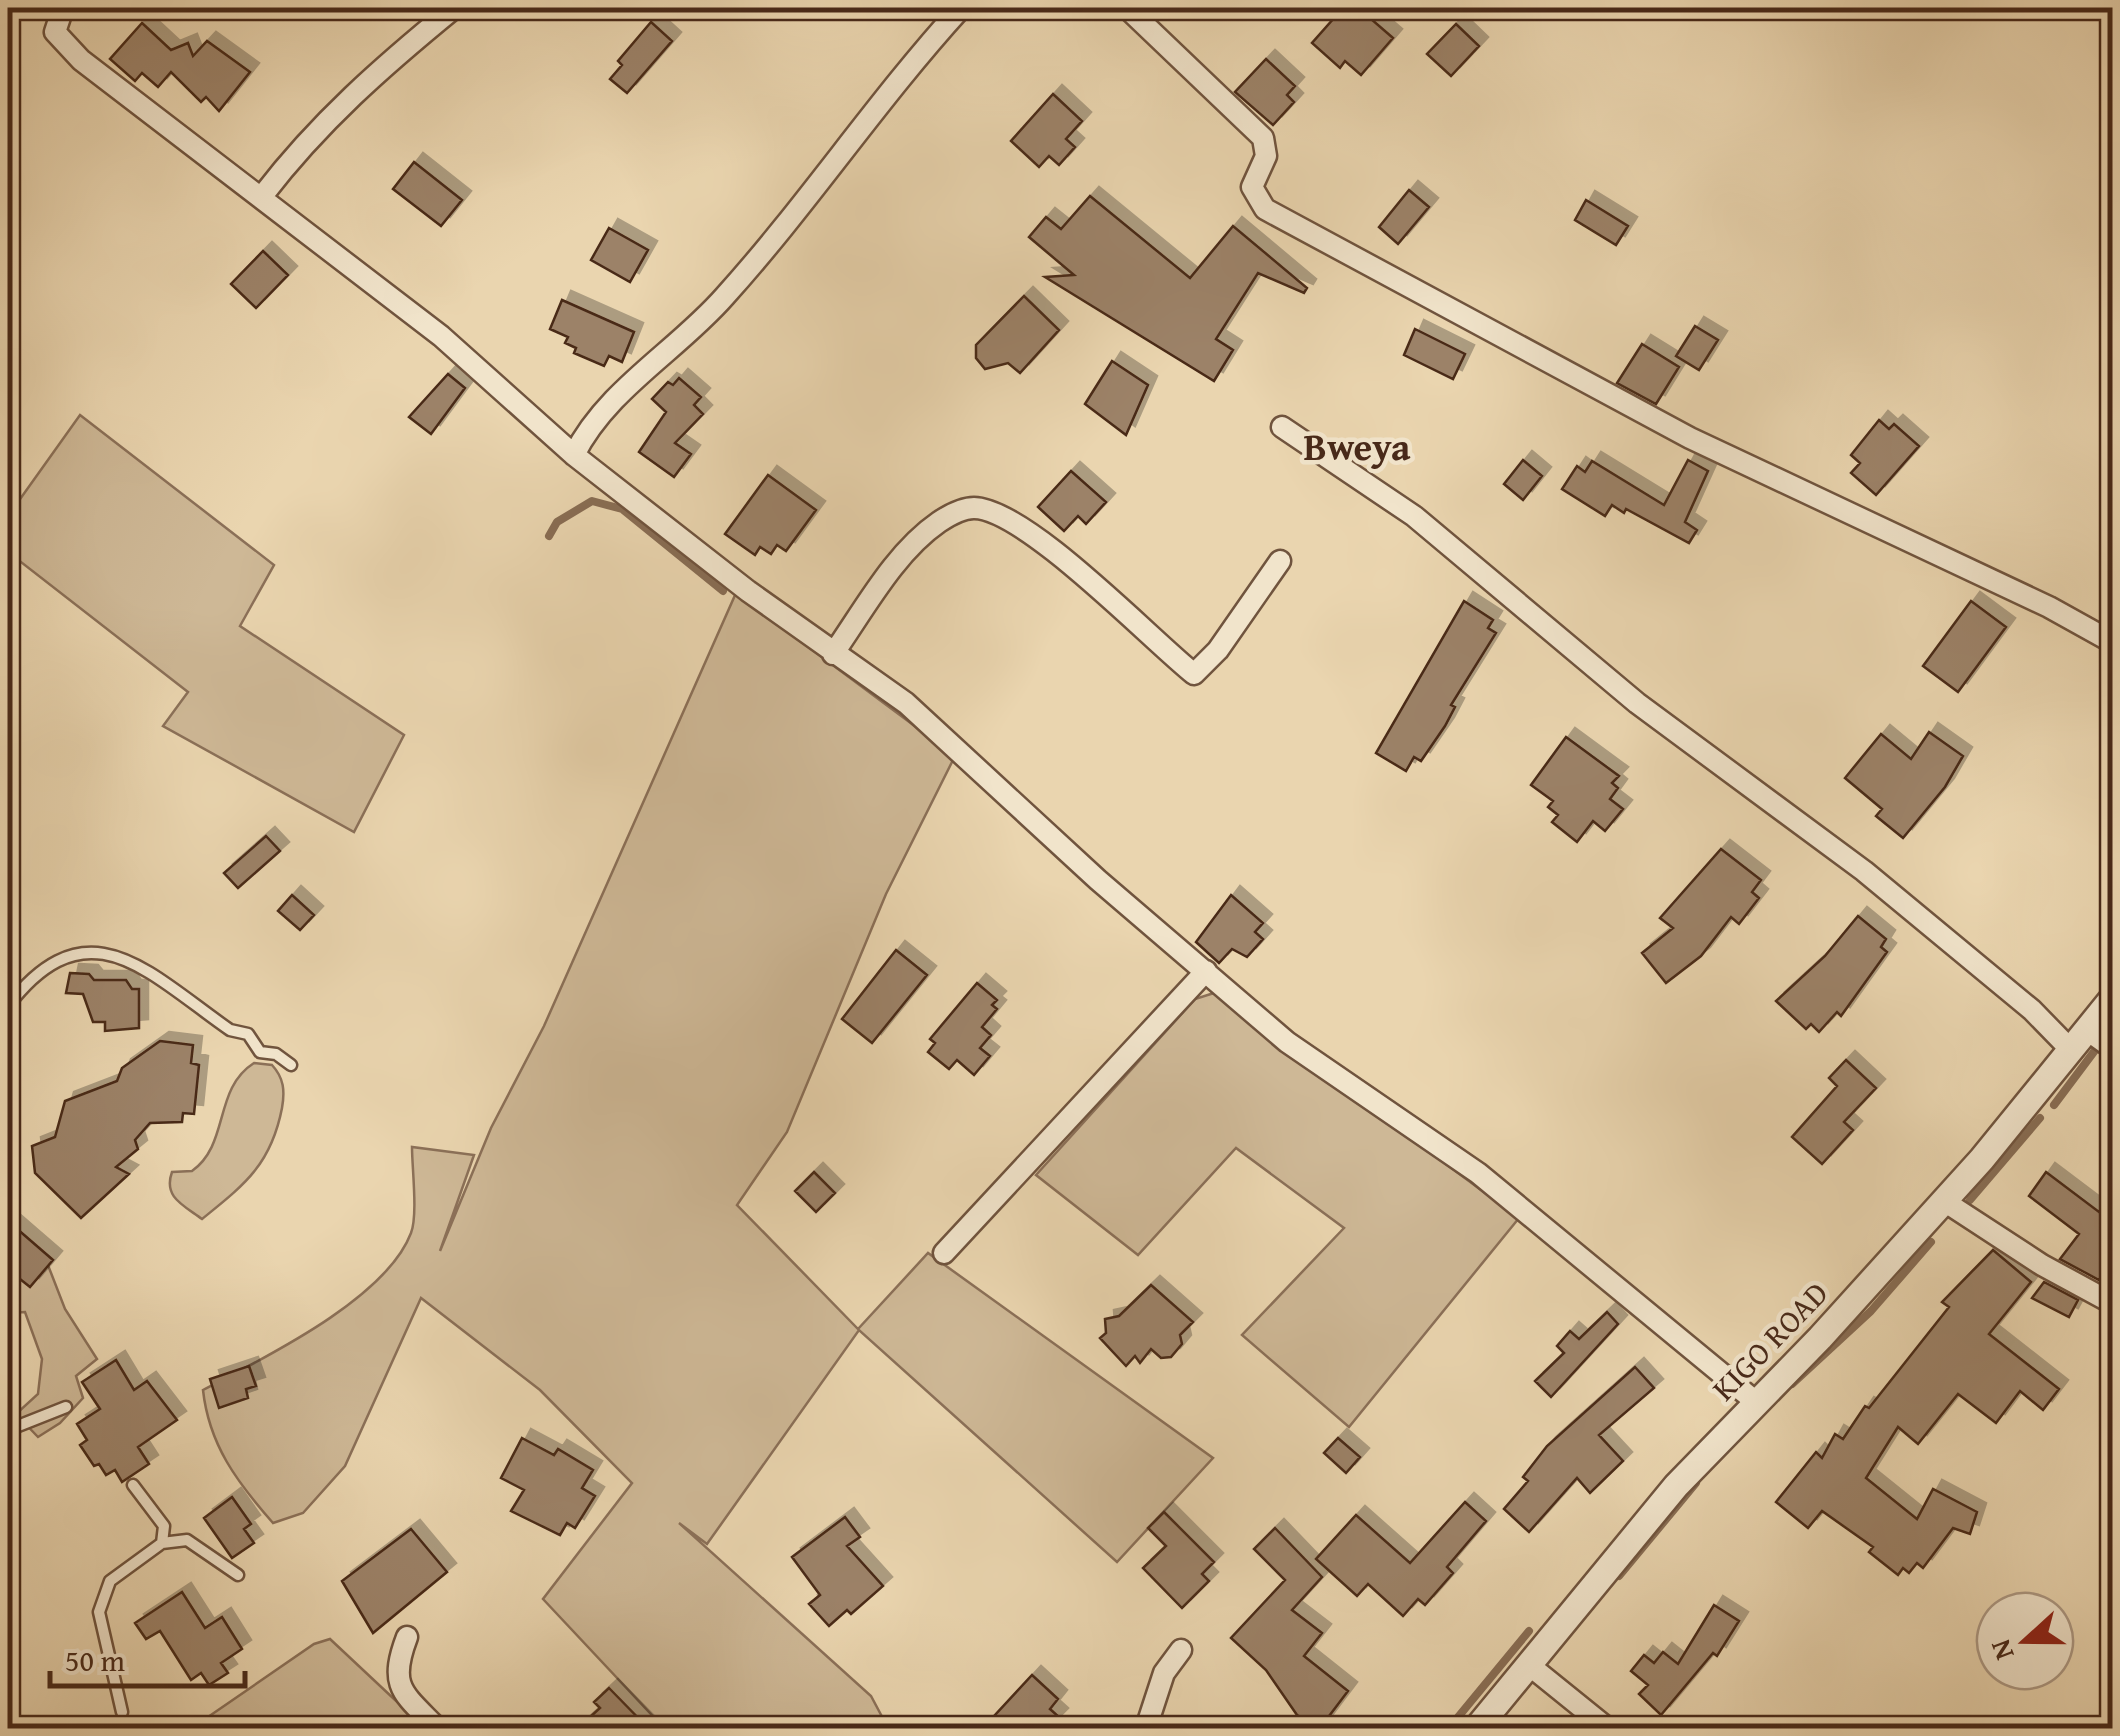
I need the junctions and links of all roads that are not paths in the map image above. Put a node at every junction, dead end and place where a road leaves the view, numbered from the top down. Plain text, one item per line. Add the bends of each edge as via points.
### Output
1 (63, 8) edge
2 (454, 8) edge
3 (961, 8) edge
4 (1126, 8) edge
5 (263, 195) junction
6 (1282, 427) dead end
7 (574, 455) junction
8 (1280, 561) dead end
9 (2112, 642) edge
10 (833, 654) junction
11 (1206, 972) junction
12 (2112, 999) edge
13 (8, 1006) edge
14 (2088, 1030) junction
15 (2112, 1048) edge
16 (2071, 1050) junction
17 (292, 1065) dead end
18 (1944, 1201) junction
19 (944, 1253) dead end
20 (2112, 1303) edge
21 (1756, 1402) junction
22 (66, 1407) dead end
23 (8, 1421) edge
24 (133, 1485) dead end
25 (162, 1544) junction
26 (238, 1575) dead end
27 (407, 1637) dead end
28 (1181, 1650) dead end
29 (1529, 1664) junction
30 (122, 1712) dead end
31 (437, 1728) edge
32 (1146, 1728) edge
33 (1476, 1728) edge
34 (1608, 1728) edge

1 - 5 street via 56,23 59,41
2 - 5 street via 328,116
3 - 7 street via 734,286 596,417
4 - 9 street via 1262,138 1266,156 1252,187 1265,209 1690,438
5 - 7 street via 441,336
6 - 16 street via 1414,516 1637,703 1864,872
7 - 10 street
8 - 10 street via 1194,674 1035,536 974,508 936,523 904,554
10 - 11 street via 906,703
11 - 19 street
11 - 21 street via 1288,1042 1478,1174
12 - 14 street, KIGO ROAD
13 - 17 lane via 32,974 66,954 123,955 230,1030 248,1034 260,1052
14 - 15 street
14 - 16 street, KIGO ROAD
16 - 18 street, KIGO ROAD
18 - 20 street
18 - 21 street, KIGO ROAD
21 - 29 street, KIGO ROAD via 1676,1486
22 - 23 lane via 18,1426
24 - 25 lane via 164,1526
25 - 26 lane via 187,1540
25 - 30 lane via 110,1581 98,1612
27 - 31 street via 396,1667 400,1690
28 - 32 street via 1164,1673
29 - 33 street, KIGO ROAD
29 - 34 street

